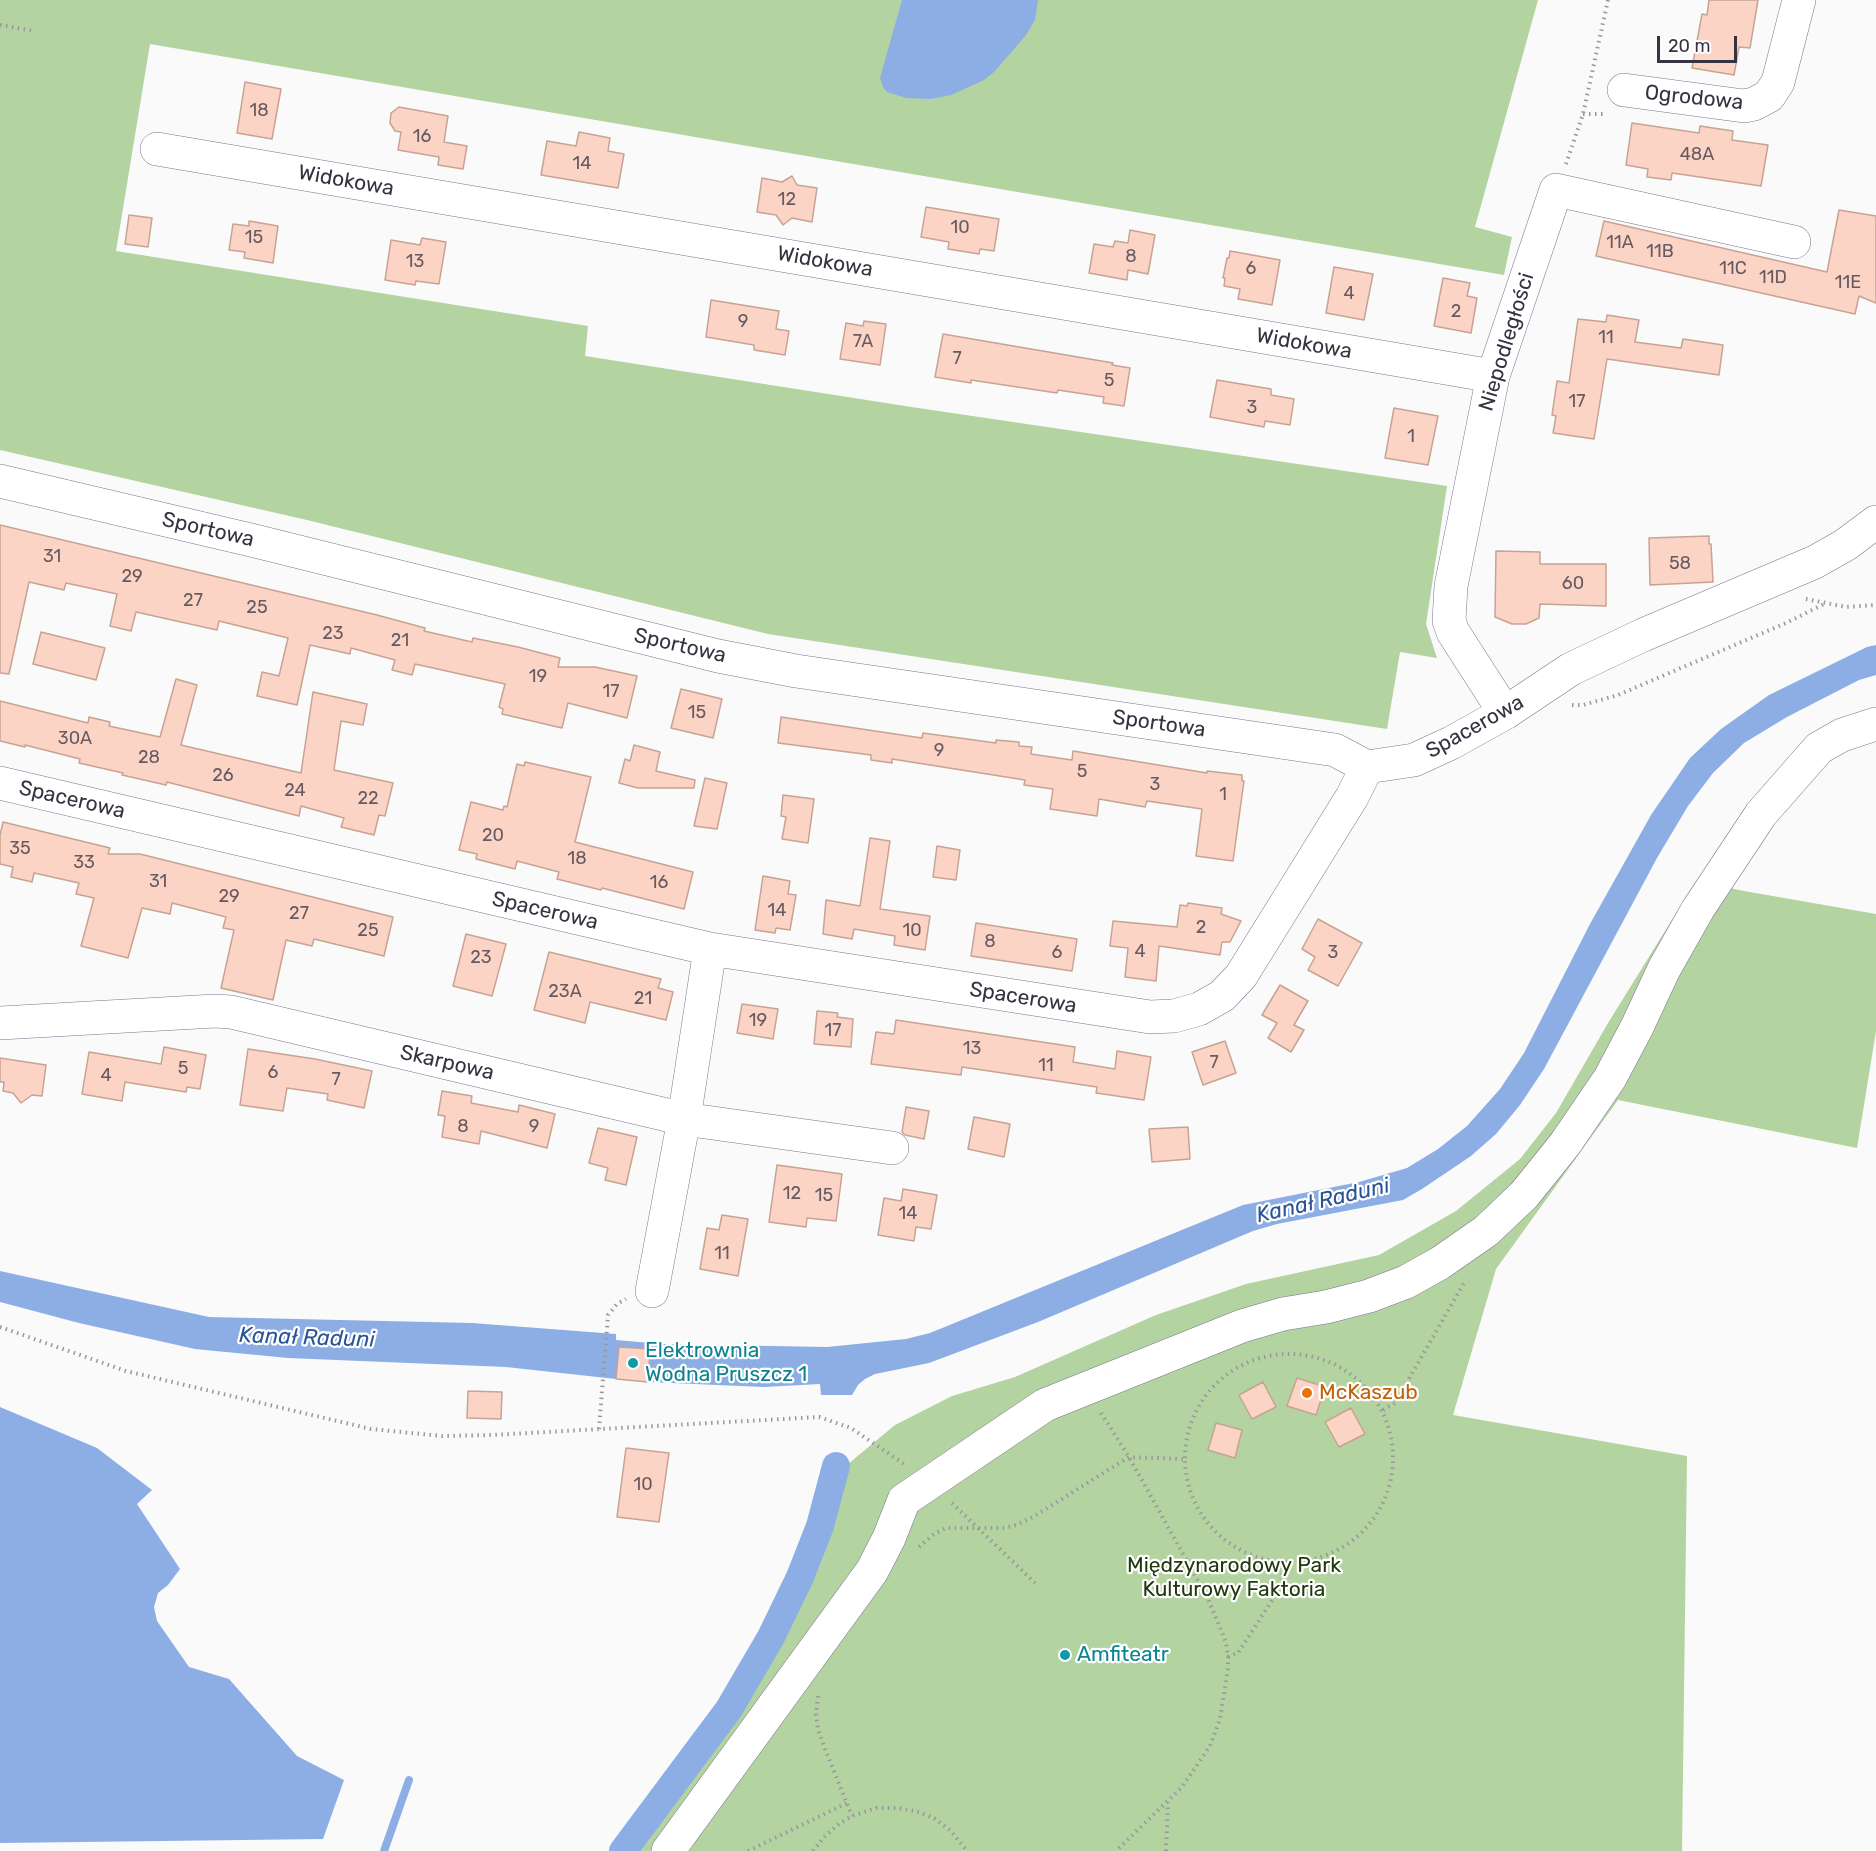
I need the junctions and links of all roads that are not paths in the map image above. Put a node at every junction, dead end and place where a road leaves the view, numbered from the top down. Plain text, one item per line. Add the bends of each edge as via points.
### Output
1 (1799, 0) edge
2 (1624, 90) dead end
3 (157, 149) dead end
4 (1794, 242) dead end
5 (1493, 376) junction
6 (0, 481) edge
7 (1876, 522) edge
8 (1505, 713) junction
9 (1876, 724) edge
10 (1367, 766) junction
11 (0, 783) edge
12 (710, 949) junction
13 (0, 1023) edge
14 (684, 1119) junction
15 (892, 1148) dead end
16 (652, 1292) dead end
17 (668, 1851) edge

1 - 2 street, Ogrodowa via 1778,82 1769,96 1754,104 1744,106
3 - 5 street, Widokowa
4 - 5 street, Niepodległości via 1556,190
5 - 8 street, Niepodległości via 1451,586 1449,621
6 - 10 street, Sportowa via 718,656 796,671 1335,750
7 - 8 street, Spacerowa via 1815,562 1571,669
8 - 10 street, Spacerowa via 1414,760
9 - 17 street via 1818,748 1761,814 1698,909 1621,1058 1589,1110 1524,1195 1486,1231 1406,1282 1369,1296 1242,1326 1045,1405 904,1500 872,1571
10 - 12 street, Spacerowa via 1353,797 1241,976 1222,996 1199,1009 1174,1016 1150,1017
11 - 12 street, Spacerowa
12 - 14 street
13 - 14 street, Skarpowa via 231,1012
14 - 15 street, Skarpowa
14 - 16 street

